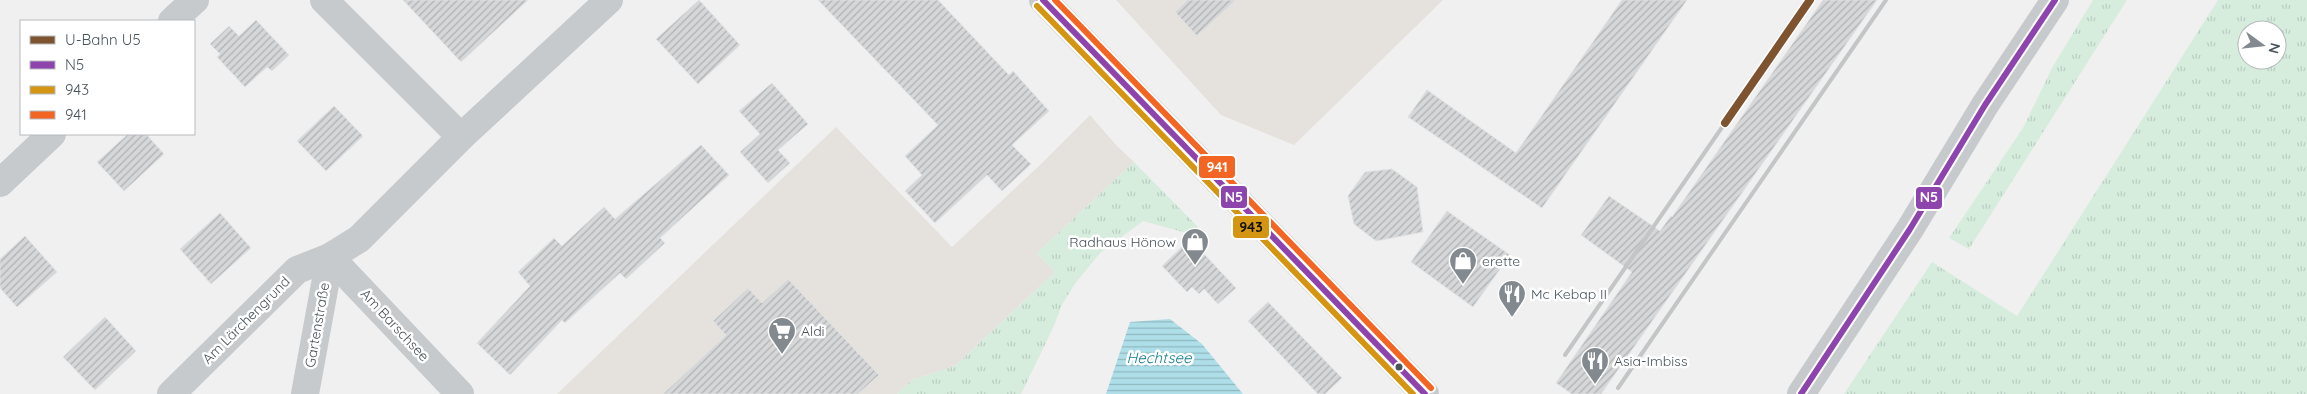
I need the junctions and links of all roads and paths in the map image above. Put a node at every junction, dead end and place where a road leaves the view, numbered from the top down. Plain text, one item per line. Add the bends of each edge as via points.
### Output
1 (195, 0) edge
2 (324, 0) edge
3 (609, 0) edge
4 (1043, 0) edge
5 (2055, 0) edge
6 (173, 20) edge
7 (51, 135) edge
8 (461, 137) junction
9 (0, 182) edge
10 (330, 257) junction
11 (171, 394) edge
12 (305, 394) edge
13 (460, 394) edge
14 (1425, 394) edge
15 (1801, 394) edge

1 - 6 street
2 - 8 street
3 - 8 street, Am Lärchengrund
4 - 14 main road
5 - 15 street
7 - 9 street
8 - 10 street, Am Lärchengrund via 359,239
10 - 11 street, Am Lärchengrund via 296,270
10 - 12 street, Gartenstraße
10 - 13 street, Am Barschsee

